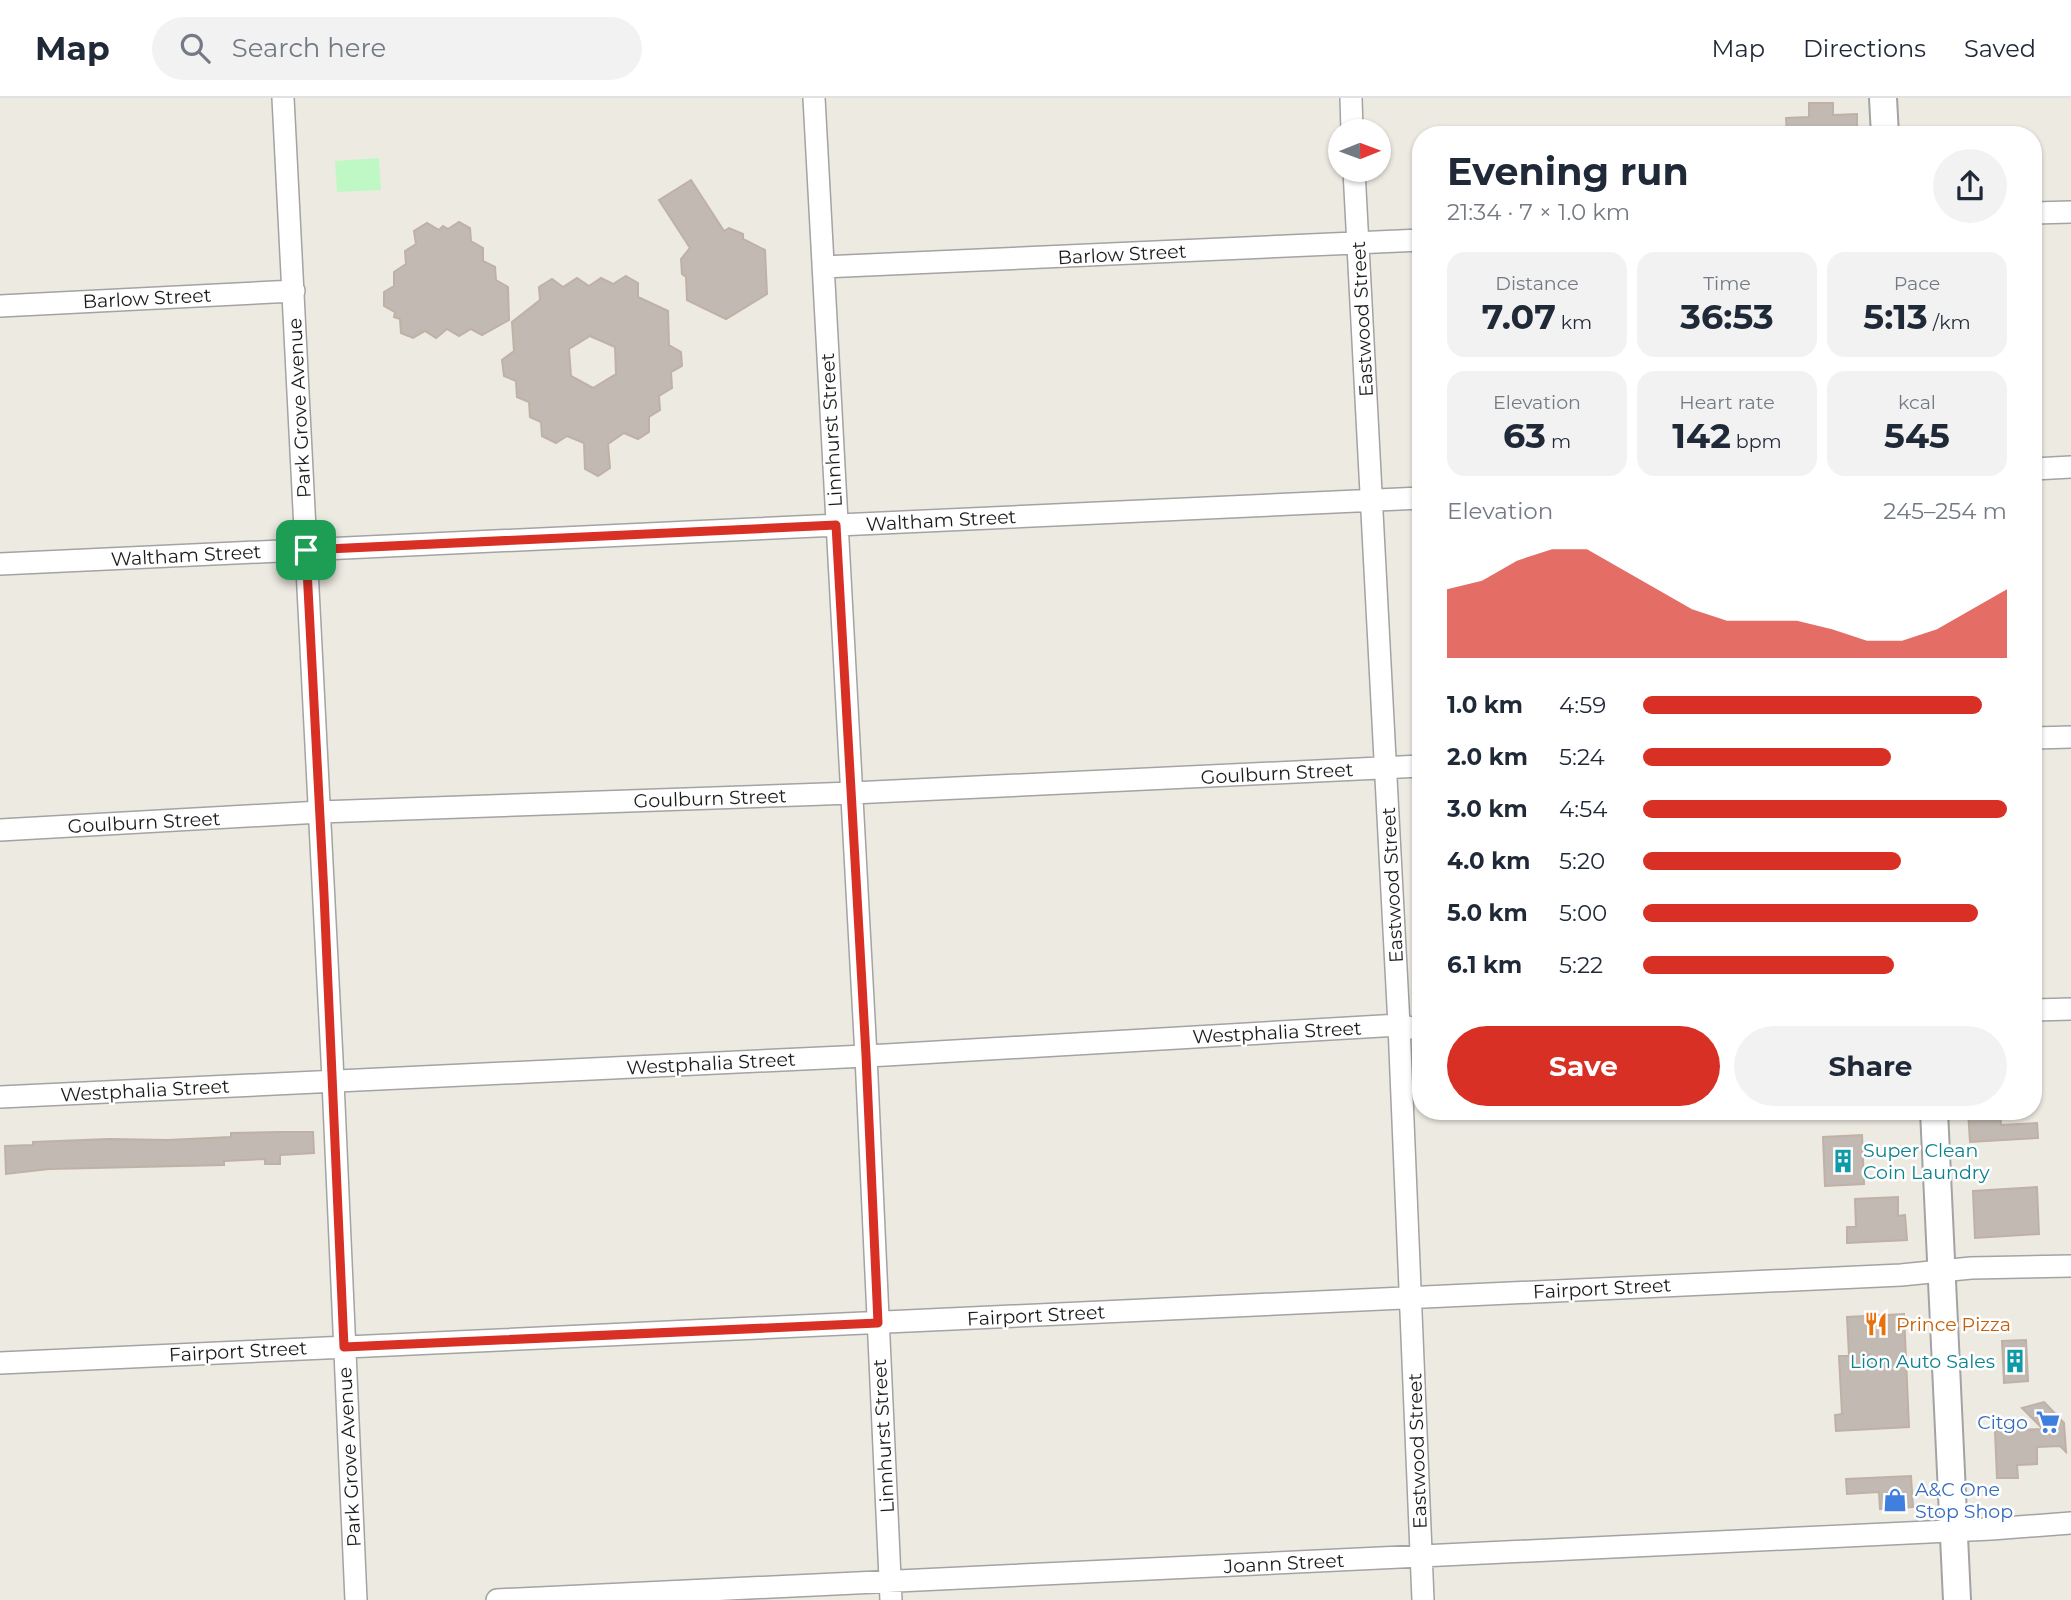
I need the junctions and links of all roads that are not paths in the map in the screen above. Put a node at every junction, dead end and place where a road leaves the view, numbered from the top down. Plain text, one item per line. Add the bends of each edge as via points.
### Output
1 (283, 98) edge
2 (814, 98) edge
3 (1351, 98) edge
4 (1883, 98) edge
5 (1352, 119) edge
6 (1885, 126) edge
7 (1355, 182) edge
8 (2071, 212) edge
9 (2042, 214) edge
10 (1412, 240) edge
11 (1358, 243) junction
12 (823, 267) junction
13 (294, 291) junction
14 (0, 306) edge
15 (2071, 467) edge
16 (2042, 469) edge
17 (1412, 499) edge
18 (1372, 501) junction
19 (836, 525) junction
20 (306, 550) junction
21 (0, 564) edge
22 (2071, 737) edge
23 (2042, 738) edge
24 (1412, 766) edge
25 (1387, 767) junction
26 (852, 793) junction
27 (320, 812) junction
28 (0, 830) edge
29 (2071, 1009) edge
30 (2042, 1010) edge
31 (1399, 1025) junction
32 (1412, 1028) edge
33 (866, 1055) junction
34 (333, 1081) junction
35 (0, 1097) edge
36 (1934, 1120) edge
37 (2071, 1266) edge
38 (1941, 1271) junction
39 (1411, 1297) junction
40 (878, 1323) junction
41 (344, 1347) junction
42 (0, 1363) edge
43 (2071, 1524) edge
44 (1955, 1531) junction
45 (1421, 1556) junction
46 (891, 1591) edge
47 (356, 1600) edge
48 (497, 1600) edge
49 (1423, 1600) edge
50 (1957, 1600) edge

1 - 13 street, Park Grove Avenue
2 - 12 street, Linnhurst Street
3 - 5 street
4 - 6 street
7 - 11 street, Eastwood Street
8 - 9 street
10 - 11 street, Barlow Street
11 - 12 street, Barlow Street
11 - 18 street, Eastwood Street
12 - 19 street, Linnhurst Street
13 - 14 street, Barlow Street
13 - 20 street, Park Grove Avenue
15 - 16 street
17 - 18 street, Waltham Street
18 - 19 street, Waltham Street
18 - 25 street, Eastwood Street
19 - 20 street, Waltham Street
19 - 26 street, Linnhurst Street
20 - 21 street, Waltham Street
20 - 27 street, Park Grove Avenue
22 - 23 street
24 - 25 street, Goulburn Street
25 - 26 street, Goulburn Street
25 - 31 street, Eastwood Street
26 - 27 street, Goulburn Street
26 - 33 street, Linnhurst Street
27 - 28 street, Goulburn Street
27 - 34 street, Park Grove Avenue
29 - 30 street
31 - 32 street, Westphalia Street
31 - 33 street, Westphalia Street
31 - 39 street, Eastwood Street
33 - 34 street, Westphalia Street
33 - 40 street, Linnhurst Street
34 - 35 street, Westphalia Street
34 - 41 street, Park Grove Avenue
36 - 38 street
37 - 38 street, Fairport Street
38 - 39 street, Fairport Street
38 - 44 street
39 - 40 street, Fairport Street
39 - 45 street, Eastwood Street
40 - 41 street, Fairport Street
40 - 46 street, Linnhurst Street
41 - 42 street, Fairport Street
41 - 47 street, Park Grove Avenue
43 - 44 street, Joann Street
44 - 45 street, Joann Street
44 - 50 street
45 - 46 street, Joann Street
45 - 49 street, Eastwood Street
46 - 48 street, Joann Street

